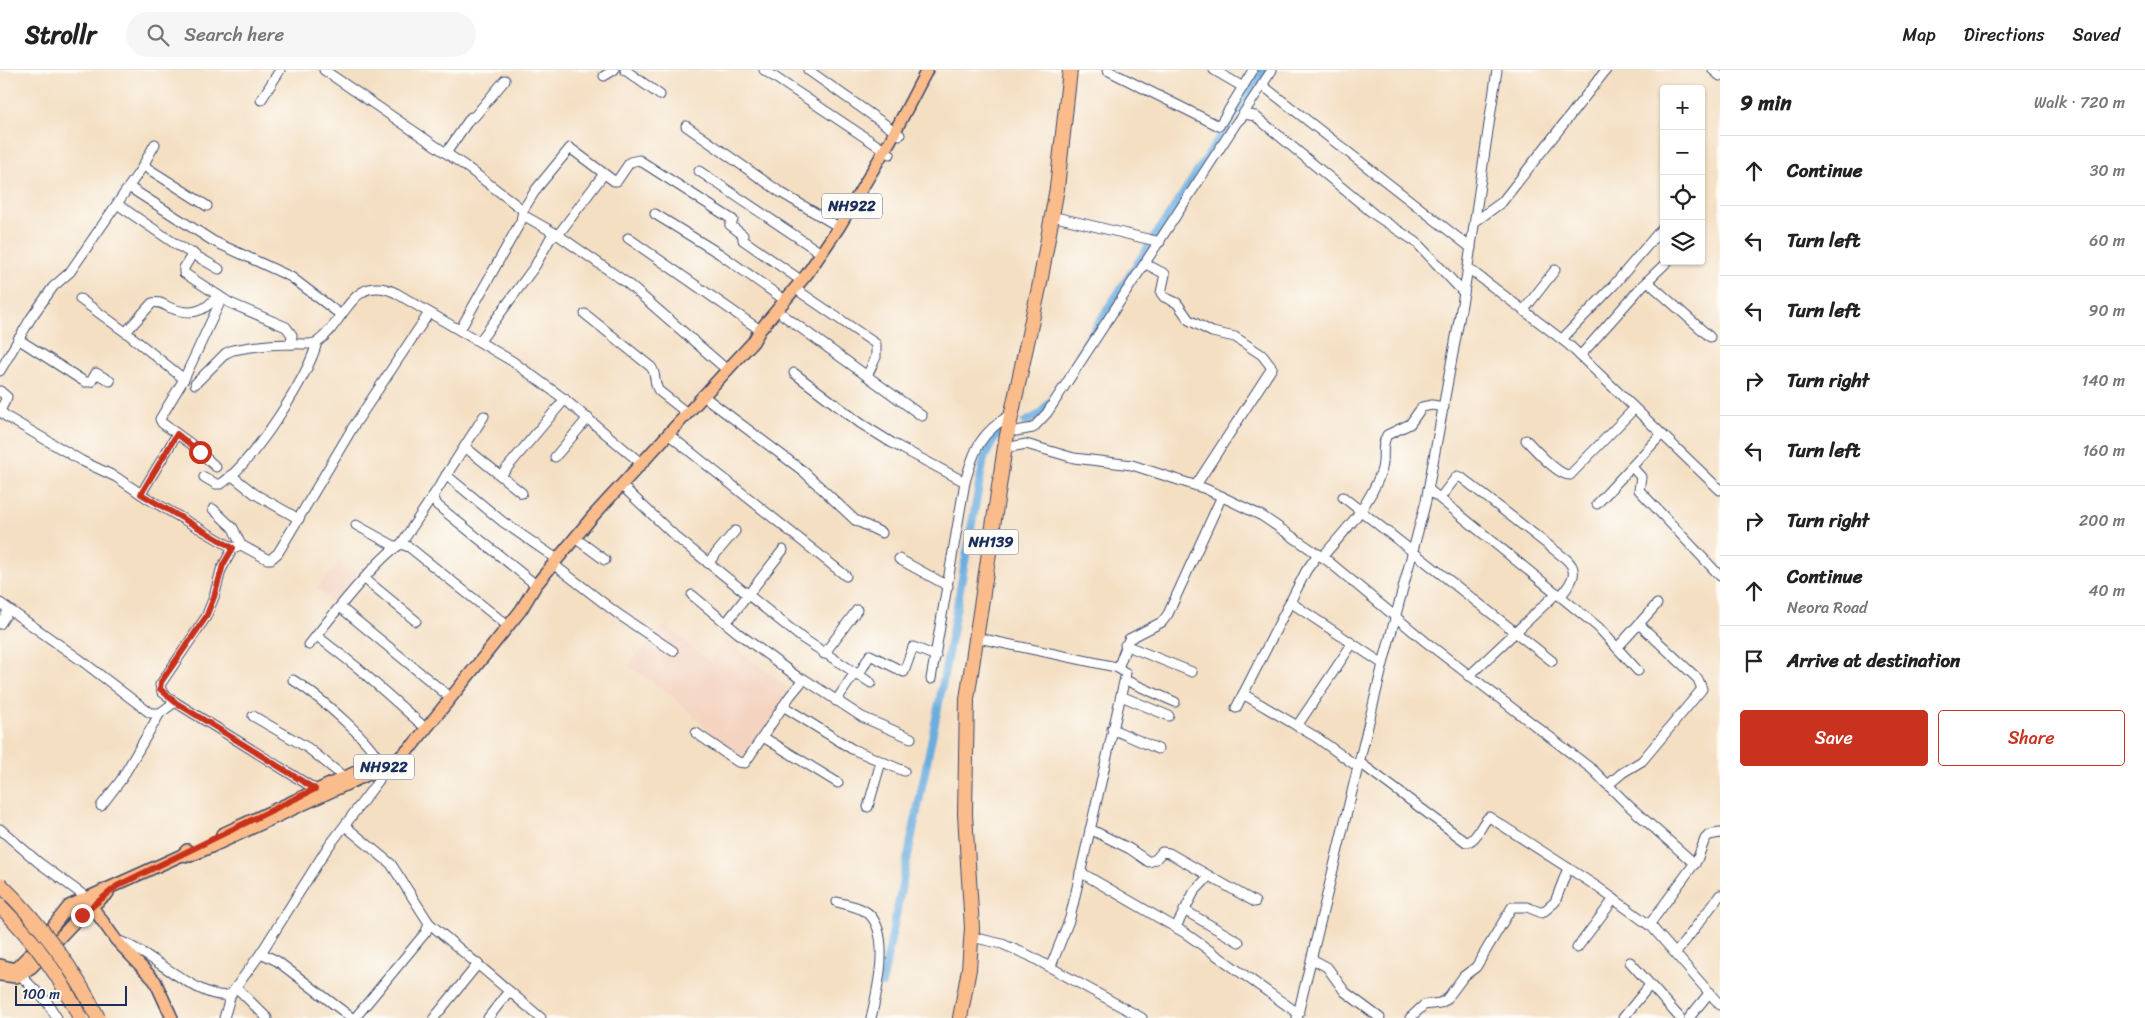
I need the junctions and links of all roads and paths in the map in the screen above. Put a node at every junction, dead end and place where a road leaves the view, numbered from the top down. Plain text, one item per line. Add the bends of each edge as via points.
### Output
1 (280, 70) edge
2 (324, 70) edge
3 (614, 70) edge
4 (625, 70) edge
5 (764, 70) edge
6 (808, 70) edge
7 (927, 70) edge
8 (934, 70) edge
9 (1070, 70) edge
10 (1077, 70) edge
11 (1107, 70) edge
12 (1214, 70) edge
13 (1253, 70) edge
14 (1272, 70) edge
15 (1497, 70) edge
16 (1606, 70) edge
17 (1714, 70) edge
18 (604, 76) dead end
19 (1720, 76) edge
20 (505, 80) dead end
21 (1262, 84) junction
22 (1243, 87) junction
23 (660, 95) dead end
24 (261, 100) dead end
25 (1241, 117) junction
26 (686, 126) dead end
27 (1219, 126) junction
28 (898, 133) junction
29 (1230, 133) junction
30 (156, 144) dead end
31 (887, 152) junction
32 (446, 153) junction
33 (144, 166) junction
34 (699, 171) dead end
35 (604, 175) junction
36 (129, 187) junction
37 (1060, 189) junction
38 (117, 204) junction
39 (207, 206) dead end
40 (523, 213) junction
41 (655, 214) dead end
42 (1060, 218) junction
43 (1476, 221) junction
44 (839, 227) junction
45 (1660, 231) edge
46 (558, 235) junction
47 (628, 238) dead end
48 (1157, 241) junction
49 (1471, 248) junction
50 (193, 253) junction
51 (821, 254) junction
52 (1146, 264) junction
53 (1664, 265) edge
54 (219, 268) dead end
55 (1468, 268) junction
56 (1555, 270) dead end
57 (1647, 281) junction
58 (801, 287) junction
59 (1464, 293) junction
60 (220, 297) junction
61 (80, 299) dead end
62 (786, 301) junction
63 (1524, 310) junction
64 (429, 313) junction
65 (585, 314) dead end
66 (340, 315) junction
67 (782, 315) junction
68 (460, 330) junction
69 (760, 330) junction
70 (126, 332) junction
71 (1710, 337) dead end
72 (18, 339) junction
73 (1562, 339) junction
74 (317, 342) junction
75 (480, 342) junction
76 (753, 342) junction
77 (291, 344) junction
78 (1580, 356) junction
79 (726, 369) junction
80 (0, 371) edge
81 (794, 373) dead end
82 (867, 376) junction
83 (184, 379) junction
84 (110, 381) dead end
85 (195, 384) dead end
86 (0, 391) edge
87 (702, 395) junction
88 (565, 400) junction
89 (1444, 407) junction
90 (1634, 409) junction
91 (687, 413) junction
92 (1010, 414) junction
93 (484, 416) dead end
94 (922, 416) dead end
95 (588, 418) junction
96 (1016, 431) junction
97 (177, 434) junction
98 (668, 434) junction
99 (1661, 435) junction
100 (1526, 440) dead end
101 (464, 447) junction
102 (1009, 447) junction
103 (555, 457) dead end
104 (642, 464) junction
105 (216, 467) dead end
106 (1632, 467) junction
107 (231, 475) junction
108 (446, 475) junction
109 (501, 475) junction
110 (204, 477) dead end
111 (965, 482) junction
112 (621, 485) junction
113 (1196, 485) junction
114 (1428, 489) junction
115 (1720, 490) edge
116 (522, 493) dead end
117 (141, 494) junction
118 (433, 496) junction
119 (1222, 496) junction
120 (1343, 497) dead end
121 (1440, 498) junction
122 (1597, 504) dead end
123 (213, 508) dead end
124 (1361, 511) junction
125 (299, 519) junction
126 (356, 524) dead end
127 (735, 531) dead end
128 (882, 533) dead end
129 (575, 538) junction
130 (237, 546) junction
131 (398, 546) junction
132 (783, 550) dead end
133 (1412, 553) junction
134 (1320, 555) junction
135 (900, 558) dead end
136 (605, 560) dead end
137 (555, 562) junction
138 (708, 563) junction
139 (846, 576) dead end
140 (1720, 576) edge
141 (365, 580) junction
142 (536, 585) junction
143 (948, 586) junction
144 (1559, 594) junction
145 (692, 595) dead end
146 (749, 595) junction
147 (526, 600) junction
148 (1290, 602) junction
149 (0, 603) edge
150 (1657, 604) dead end
151 (340, 607) junction
152 (9, 610) junction
153 (857, 610) dead end
154 (1395, 617) junction
155 (416, 621) dead end
156 (503, 622) junction
157 (726, 623) junction
158 (0, 624) edge
159 (1638, 624) junction
160 (1514, 632) junction
161 (316, 636) junction
162 (984, 639) junction
163 (1352, 644) junction
164 (309, 645) dead end
165 (1125, 646) junction
166 (1617, 648) junction
167 (673, 651) dead end
168 (824, 654) junction
169 (936, 656) junction
170 (1552, 661) dead end
171 (1383, 664) junction
172 (1118, 668) junction
173 (1638, 671) dead end
174 (1192, 672) dead end
175 (856, 675) junction
176 (1470, 676) junction
177 (293, 680) dead end
178 (931, 680) dead end
179 (1125, 680) junction
180 (803, 681) junction
181 (871, 683) dead end
182 (446, 694) junction
183 (1244, 694) junction
184 (1121, 696) junction
185 (836, 701) junction
186 (175, 702) junction
187 (1175, 702) dead end
188 (783, 706) junction
189 (1236, 708) dead end
190 (160, 713) junction
191 (253, 716) dead end
192 (1169, 716) dead end
193 (421, 724) junction
194 (1297, 726) junction
195 (1112, 728) junction
196 (696, 733) dead end
197 (763, 737) junction
198 (911, 738) dead end
199 (1158, 749) dead end
200 (880, 762) junction
201 (380, 765) junction
202 (1358, 765) junction
203 (904, 771) dead end
204 (344, 777) junction
205 (838, 784) dead end
206 (1608, 785) junction
207 (315, 789) junction
208 (101, 806) dead end
209 (868, 807) dead end
210 (345, 826) junction
211 (0, 829) edge
212 (1090, 829) junction
213 (1720, 832) edge
214 (182, 855) junction
215 (1695, 864) junction
216 (1568, 868) junction
217 (1080, 872) junction
218 (1209, 876) junction
219 (0, 884) edge
220 (1720, 895) edge
221 (1614, 899) junction
222 (837, 902) dead end
223 (1255, 902) dead end
224 (0, 906) edge
225 (86, 906) junction
226 (1184, 910) junction
227 (430, 923) junction
228 (1649, 925) junction
229 (1176, 928) junction
230 (976, 938) junction
231 (116, 940) junction
232 (1240, 942) dead end
233 (1578, 948) dead end
234 (261, 953) junction
235 (1676, 953) junction
236 (37, 954) junction
237 (1312, 959) junction
238 (1630, 962) dead end
239 (478, 964) junction
240 (1051, 966) junction
241 (1, 973) edge
242 (20, 975) junction
243 (1650, 985) junction
244 (234, 991) junction
245 (510, 991) junction
246 (1710, 992) junction
247 (1720, 1005) edge
248 (1298, 1016) edge
249 (57, 1018) edge
250 (80, 1018) edge
251 (98, 1018) edge
252 (172, 1018) edge
253 (224, 1018) edge
254 (266, 1018) edge
255 (353, 1018) edge
256 (434, 1018) edge
257 (488, 1018) edge
258 (541, 1018) edge
259 (871, 1018) edge
260 (960, 1018) edge
261 (967, 1018) edge
262 (1142, 1018) edge
263 (1380, 1018) edge
264 (1410, 1018) edge
265 (1624, 1018) edge
266 (1680, 1018) edge
267 (1689, 1018) edge

1 - 24 street
2 - 32 street
3 - 18 street
4 - 23 street
5 - 31 street
6 - 28 street
7 - 28 main road
8 - 28 main road
9 - 37 highway, NH139
10 - 37 highway, NH139
11 - 27 street
12 - 22 street
13 - 22 street
14 - 21 street
15 - 43 street
16 - 43 street via 1502,202
17 - 19 street
20 - 32 street via 471,117
21 - 25 street
21 - 49 street
22 - 27 street
25 - 29 street
25 - 59 street via 1255,116 1366,208 1408,236
26 - 44 street via 759,178
27 - 29 street
28 - 31 main road
29 - 48 street
30 - 33 street
31 - 44 main road, NH922
31 - 58 main road via 844,230
32 - 40 street via 520,206
33 - 36 street
33 - 39 street
34 - 51 street
35 - 40 street via 570,148 547,175
35 - 46 street
35 - 58 street via 610,180 617,180 634,159 644,162 733,220 730,225 743,235 743,240
36 - 38 street
36 - 66 street via 213,241 291,276
37 - 42 highway, NH139
37 - 92 highway, NH139
38 - 50 street
38 - 72 street via 70,272 48,293
40 - 46 street
40 - 68 street
41 - 62 street via 734,263
42 - 48 street
42 - 96 highway, NH139
43 - 49 street
44 - 51 main road, NH922
45 - 73 street
46 - 75 street via 551,237 535,266
46 - 79 street via 627,283
47 - 69 street
48 - 52 street
49 - 55 street
50 - 54 street
50 - 60 street via 184,273
51 - 58 main road, NH922
52 - 96 street via 1047,413 1033,428
52 - 113 street via 1165,274 1161,293 1177,303 1189,320 1212,332 1235,337 1262,354 1272,368
53 - 57 street
55 - 59 street
55 - 63 street
56 - 63 street
57 - 71 street
57 - 78 street
58 - 62 main road, NH922
58 - 67 main road
58 - 82 street via 876,344 876,357
59 - 89 street
60 - 70 street via 199,311 181,311 162,303 152,303
60 - 77 street via 286,327 292,335
60 - 83 street
61 - 70 street
62 - 69 main road, NH922
63 - 73 street
64 - 66 street via 396,293 378,287 357,296
64 - 68 street
64 - 125 street via 353,428
65 - 91 street via 651,367 659,391
66 - 74 street
67 - 76 main road via 764,336
67 - 82 street
68 - 75 street
69 - 76 main road
70 - 83 street
72 - 80 street
72 - 84 street via 85,382 91,382 96,373
73 - 78 street
74 - 77 street
74 - 107 street via 306,371 264,437
75 - 88 street via 512,360
76 - 79 main road, NH922
77 - 85 street via 233,350
78 - 90 street
79 - 87 main road, NH922
81 - 111 street via 860,423
82 - 94 street
83 - 97 street via 160,418 162,424
86 - 117 street via 7,397 1,413
87 - 91 main road, NH922
87 - 128 street via 803,471 855,520
88 - 95 street
88 - 109 street
89 - 114 street
89 - 124 street via 1422,407 1410,424 1386,435 1382,470
90 - 99 street
90 - 100 street via 1570,475 1558,471
91 - 98 main road, NH922
92 - 102 highway, NH139
92 - 111 street via 995,424 982,439
93 - 101 street
95 - 103 street
95 - 104 street
96 - 102 highway, NH139
97 - 105 street
97 - 117 street
98 - 104 main road, NH922
98 - 139 street
99 - 106 street
99 - 115 street
101 - 108 street
101 - 109 street
102 - 113 street via 1026,444 1074,458 1132,465
102 - 162 highway, NH139
102 - 230 highway, NH139 via 967,700 965,814
104 - 112 main road, NH922
106 - 122 street
106 - 140 street via 1641,477 1639,490
107 - 110 street via 219,484
107 - 125 street via 255,494
108 - 118 street
108 - 137 street
109 - 116 street
111 - 143 street
112 - 129 main road, NH922
112 - 138 street
113 - 119 street
114 - 121 street
114 - 133 street
117 - 130 street
118 - 131 street
118 - 142 street via 437,505
119 - 134 street via 1262,516
119 - 165 street via 1168,614 1162,622 1134,635
120 - 124 street
121 - 144 street
121 - 144 street via 1453,479 1457,476 1462,478 1571,563 1574,573 1571,582
123 - 130 street via 233,528
124 - 133 street
124 - 134 street
125 - 130 street via 278,554 271,559
126 - 131 street
127 - 138 street
129 - 136 street
129 - 137 main road, NH922
130 - 186 street via 223,565 206,617 160,685 162,692
131 - 141 street
131 - 156 street via 409,547
132 - 146 street
133 - 154 street
133 - 160 street
134 - 148 street via 1306,570
134 - 154 street
135 - 143 street
137 - 142 main road, NH922
137 - 167 street via 618,614
138 - 146 street
141 - 151 street
141 - 155 street
142 - 147 main road, NH922
143 - 169 street
144 - 160 street
144 - 166 street
145 - 157 street
146 - 157 street
146 - 168 street
147 - 156 main road
147 - 201 main road, NH922 via 413,745 400,757
148 - 163 street
148 - 183 street
149 - 152 street
150 - 159 street
151 - 161 street
151 - 182 street
152 - 158 street
152 - 190 street via 150,713
153 - 168 street
154 - 171 street
154 - 176 street
156 - 182 main road
157 - 180 street
159 - 166 street
159 - 206 street via 1698,679 1702,689 1642,761
160 - 170 street
160 - 176 street
161 - 164 street
161 - 193 street
162 - 172 street
162 - 230 highway, NH139 via 977,680 974,746
163 - 171 street
163 - 194 street
165 - 172 street
165 - 174 street
166 - 173 street
168 - 175 street
169 - 175 street via 913,647 904,672 870,655
169 - 178 street
171 - 202 street
172 - 179 street via 1126,673
175 - 181 street
175 - 185 street
176 - 206 street via 1589,766
177 - 201 street via 335,710
179 - 184 street
179 - 187 street
180 - 185 street
180 - 188 street
182 - 193 main road
183 - 189 street
183 - 194 street
184 - 192 street
184 - 195 street
185 - 198 street via 874,724
186 - 190 street
186 - 207 street
188 - 197 street
188 - 200 street via 852,749
190 - 208 street via 121,780
191 - 204 street via 308,748
193 - 201 main road via 397,752
194 - 202 street
195 - 199 street
195 - 212 street
196 - 197 street via 743,764
197 - 205 street
200 - 203 street
200 - 209 street
201 - 204 main road
201 - 210 street via 379,780
201 - 214 main road, NH922 via 211,847 190,856
202 - 216 street via 1466,842 1473,839 1490,817
202 - 237 street
204 - 207 main road
206 - 215 street
207 - 214 main road via 188,849
210 - 227 street via 390,864
210 - 234 street
211 - 225 street
212 - 217 street
212 - 218 street via 1149,862 1165,851
213 - 215 street via 1705,839
214 - 225 main road via 117,886
215 - 228 street
216 - 221 street
216 - 264 street via 1550,908 1542,913 1527,907 1512,907 1476,967 1464,976 1446,1000 1424,1005
217 - 229 street
217 - 240 street via 1068,923
218 - 223 street
218 - 226 street via 1194,892
219 - 251 highway, bridge via 64,958
220 - 235 street
221 - 228 street
221 - 233 street
222 - 259 street via 865,911 877,926 880,959
224 - 250 highway, bridge via 52,968
225 - 231 main road
225 - 236 main road, bridge
225 - 236 main road, bridge via 69,906
226 - 229 street
226 - 232 street
227 - 239 street
227 - 255 street via 426,932
228 - 235 street
229 - 248 street
230 - 240 street via 1002,944
230 - 260 highway, NH139
230 - 261 highway, NH139 via 977,969
231 - 244 street via 137,947 204,991 220,996
231 - 252 main road via 155,981
234 - 244 street
234 - 255 street via 277,961
235 - 246 street
236 - 241 main road via 15,970
236 - 242 main road
237 - 248 street
237 - 263 street via 1327,967 1345,992
238 - 243 street
239 - 245 street
239 - 256 street
240 - 262 street
241 - 242 main road
242 - 249 street via 47,1002
243 - 265 street
243 - 266 street
244 - 253 street
244 - 254 street
245 - 257 street
245 - 258 street
246 - 247 street
246 - 267 street

